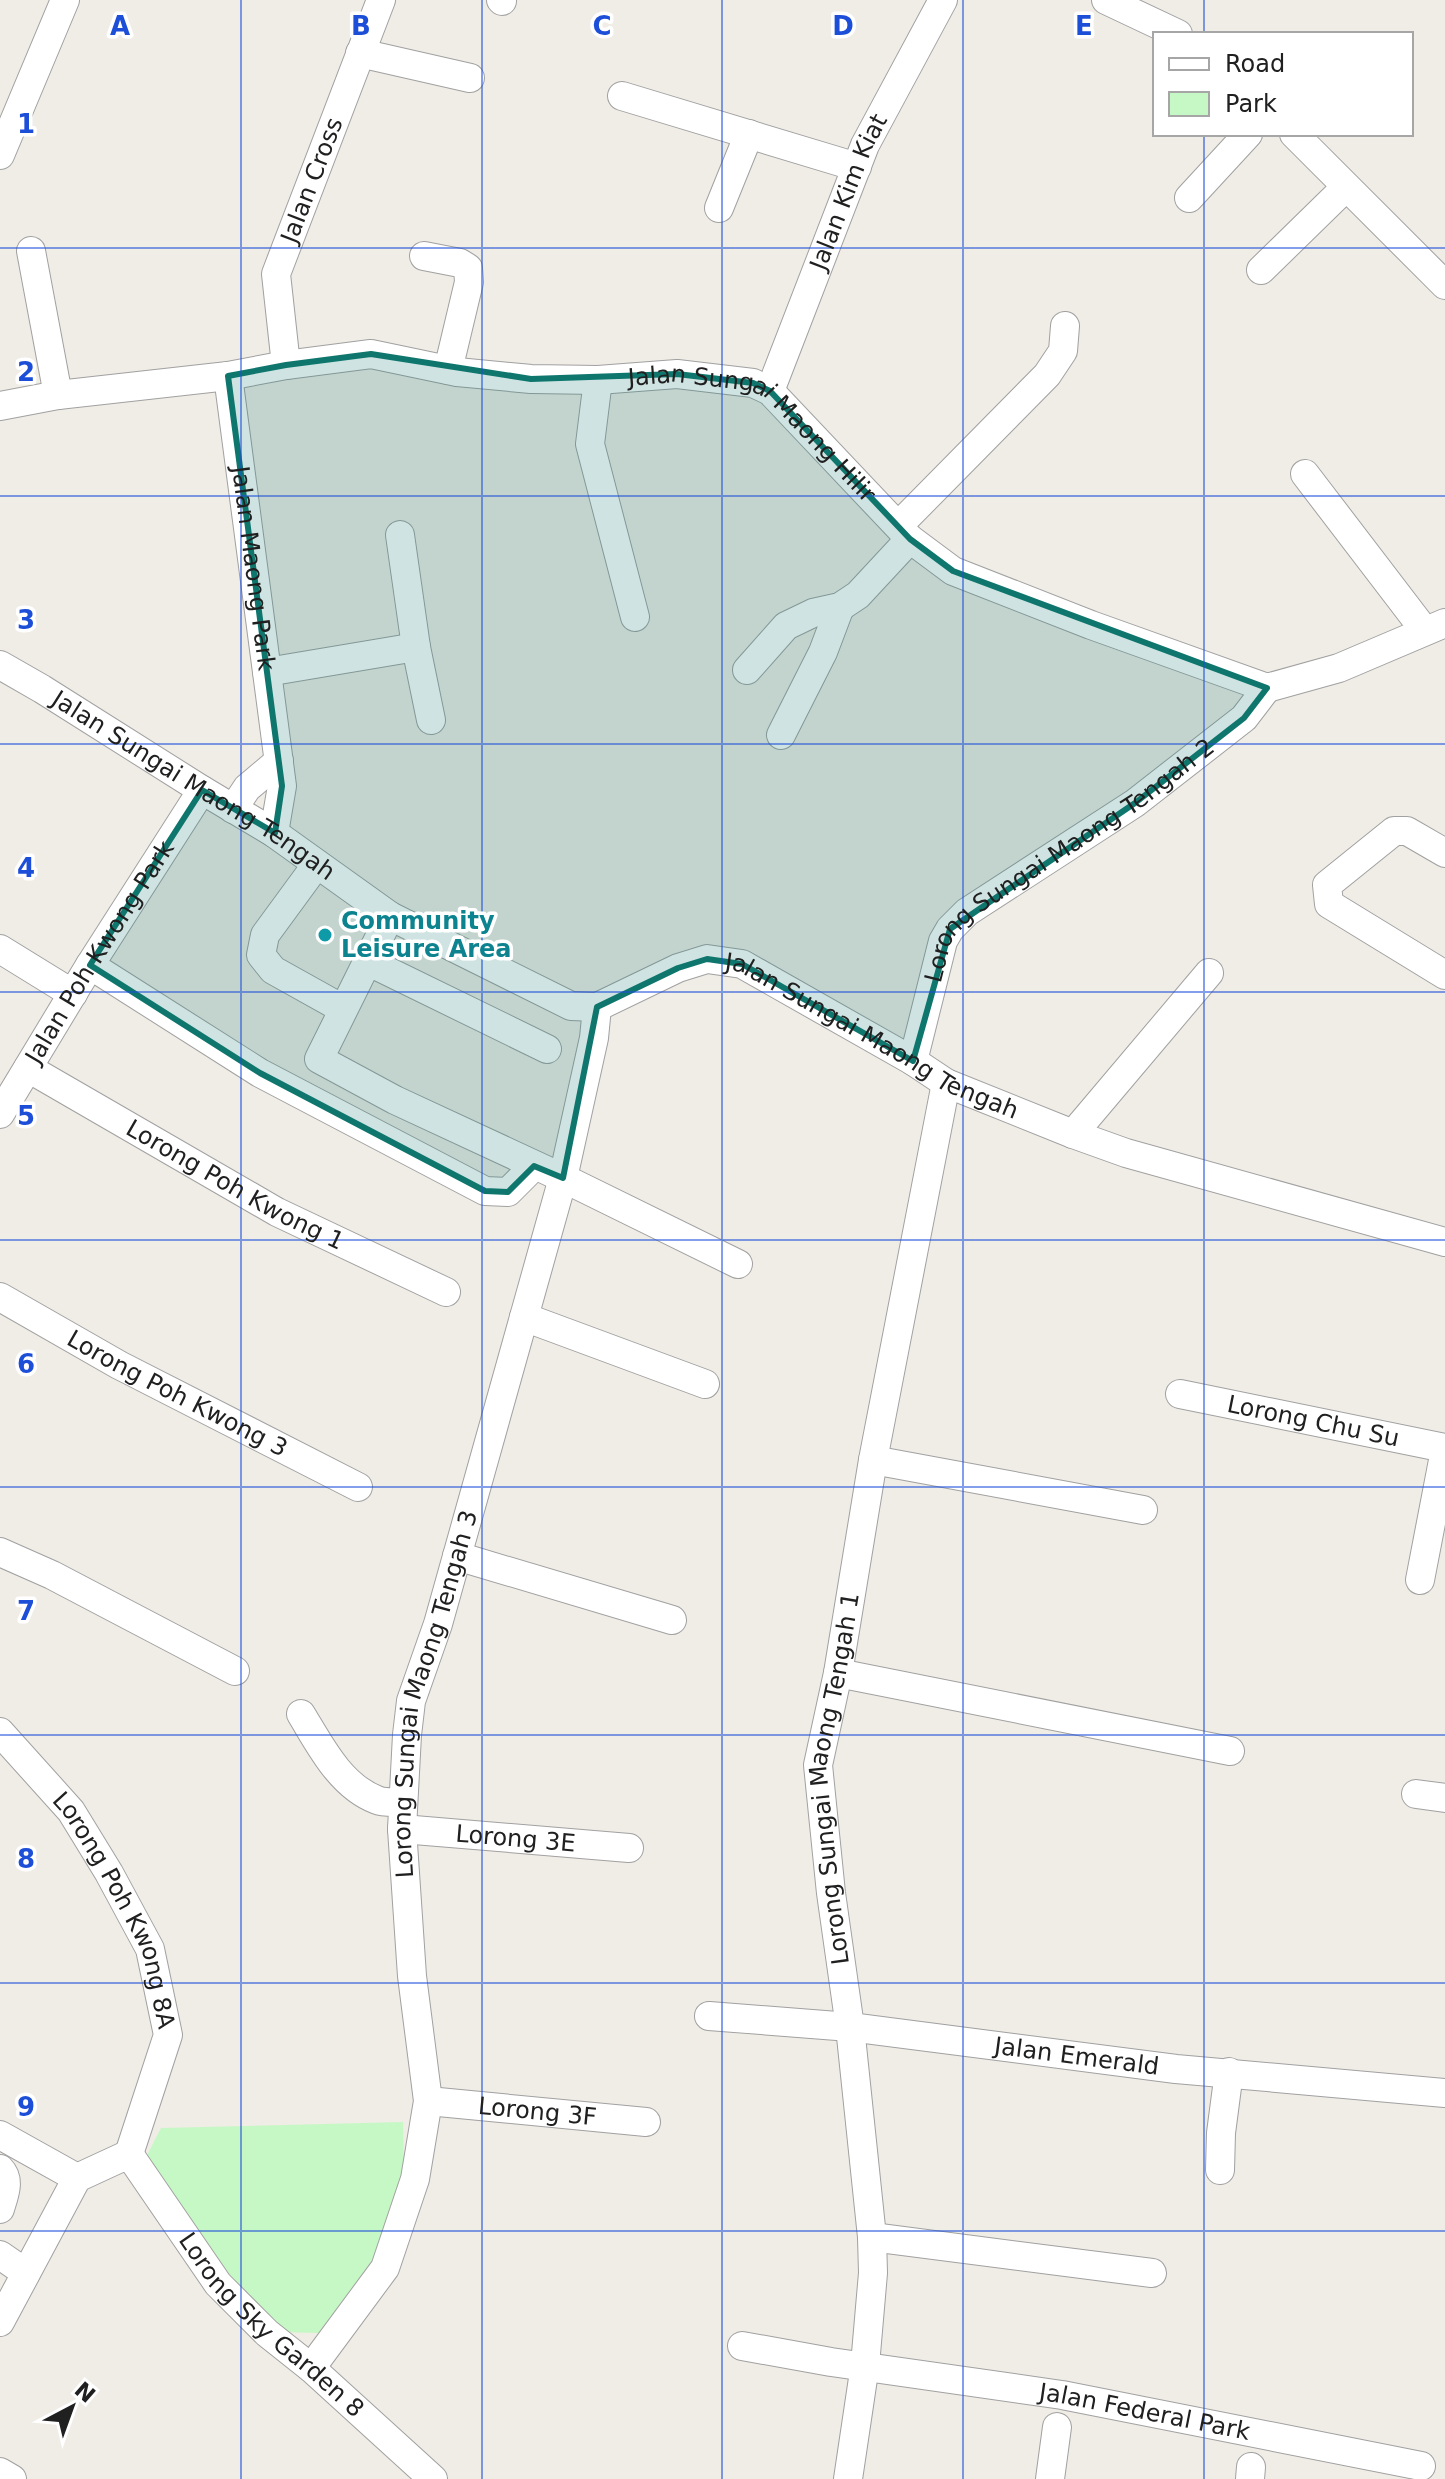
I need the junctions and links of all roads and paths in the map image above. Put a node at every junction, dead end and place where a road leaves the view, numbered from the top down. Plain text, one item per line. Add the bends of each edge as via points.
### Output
1 (65, 0) edge
2 (381, 0) edge
3 (943, 0) edge
4 (1113, 2) edge
5 (1174, 32) edge
6 (360, 53) junction
7 (470, 78) dead end
8 (622, 96) dead end
9 (749, 134) junction
10 (1246, 136) edge
11 (1296, 136) edge
12 (0, 155) edge
13 (857, 167) junction
14 (1346, 187) junction
15 (1189, 198) dead end
16 (719, 208) dead end
17 (31, 251) dead end
18 (424, 256) dead end
19 (1261, 270) dead end
20 (1445, 285) edge
21 (1065, 326) dead end
22 (286, 365) junction
23 (448, 370) junction
24 (228, 376) junction
25 (598, 380) junction
26 (770, 391) junction
27 (58, 395) junction
28 (0, 406) edge
29 (1305, 474) dead end
30 (905, 532) junction
31 (400, 535) dead end
32 (840, 607) junction
33 (635, 617) dead end
34 (1435, 627) edge
35 (416, 647) junction
36 (0, 665) edge
37 (747, 670) dead end
38 (267, 672) junction
39 (1267, 688) junction
40 (431, 720) dead end
41 (781, 735) dead end
42 (279, 761) junction
43 (202, 790) junction
44 (233, 809) junction
45 (274, 833) junction
46 (1445, 853) edge
47 (317, 864) junction
48 (390, 916) junction
49 (0, 949) edge
50 (367, 961) junction
51 (90, 965) junction
52 (1209, 973) dead end
53 (1445, 975) edge
54 (73, 994) junction
55 (597, 1007) junction
56 (343, 1009) junction
57 (547, 1049) dead end
58 (319, 1059) junction
59 (913, 1061) junction
60 (28, 1068) junction
61 (946, 1083) junction
62 (299, 1093) junction
63 (0, 1114) edge
64 (1073, 1134) junction
65 (534, 1166) junction
66 (563, 1178) junction
67 (1445, 1242) edge
68 (738, 1264) dead end
69 (446, 1292) dead end
70 (0, 1297) edge
71 (524, 1317) junction
72 (705, 1384) dead end
73 (1180, 1394) dead end
74 (1445, 1449) edge
75 (873, 1460) junction
76 (358, 1487) dead end
77 (1143, 1510) dead end
78 (0, 1552) edge
79 (457, 1556) junction
80 (1420, 1580) dead end
81 (672, 1620) dead end
82 (235, 1671) dead end
83 (838, 1673) junction
84 (301, 1714) dead end
85 (0, 1732) edge
86 (1230, 1751) dead end
87 (1416, 1794) dead end
88 (1445, 1798) edge
89 (402, 1816) junction
90 (629, 1848) dead end
91 (709, 2016) dead end
92 (850, 2027) junction
93 (1229, 2072) junction
94 (1445, 2093) edge
95 (428, 2101) junction
96 (646, 2122) dead end
97 (0, 2135) edge
98 (129, 2154) junction
99 (0, 2169) edge
100 (1220, 2170) dead end
101 (77, 2178) junction
102 (0, 2209) edge
103 (872, 2237) junction
104 (0, 2255) edge
105 (26, 2273) junction
106 (1152, 2273) dead end
107 (0, 2322) edge
108 (742, 2346) dead end
109 (865, 2365) junction
110 (311, 2368) junction
111 (1057, 2427) dead end
112 (1421, 2466) dead end
113 (0, 2472) edge
114 (12, 2479) edge
115 (433, 2479) edge
116 (848, 2479) edge
117 (1050, 2479) edge

1 - 12 street
2 - 6 street, Jalan Cross
3 - 13 street, Jalan Kim Kiat
4 - 5 street
6 - 7 street
6 - 22 street, Jalan Cross via 276,274
8 - 9 street
9 - 13 street
9 - 16 street
10 - 15 street
11 - 14 street
13 - 26 street, Jalan Kim Kiat
14 - 19 street
14 - 20 street
17 - 27 street
18 - 23 street via 468,268
21 - 30 street via 1063,351 1047,375
22 - 23 street, Jalan Sungai Maong Hilir via 371,354
22 - 24 street, Jalan Sungai Maong Hilir
23 - 25 street, Jalan Sungai Maong Hilir
24 - 27 street, Jalan Sungai Maong Hilir
24 - 38 street, Jalan Maong Park
25 - 26 street, Jalan Sungai Maong Hilir via 677,374 753,383
25 - 33 street via 590,444
26 - 30 street, Jalan Sungai Maong Hilir
27 - 28 street, Jalan Sungai Maong Hilir
29 - 34 street
30 - 32 street via 858,595
30 - 39 street, Jalan Sungai Maong Hilir via 953,571
31 - 35 street
32 - 37 street via 786,626
32 - 41 street
34 - 39 street via 1339,668
35 - 38 street
35 - 40 street
36 - 43 street, Jalan Sungai Maong Tengah
38 - 42 street, Jalan Maong Park
39 - 59 street, Lorong Sungai Maong Tengah 2 via 1244,718 1135,803 967,912 950,929
42 - 44 street via 247,788
42 - 45 street, Jalan Maong Park via 282,786
43 - 44 street, Jalan Sungai Maong Tengah
43 - 51 street, Jalan Poh Kwong Park
44 - 45 street, Jalan Sungai Maong Tengah
45 - 47 street, Jalan Sungai Maong Tengah
46 - 53 street via 1407,831 1394,831 1327,885 1329,904
47 - 48 street, Jalan Sungai Maong Tengah
47 - 56 street via 265,935 261,955 273,970
48 - 50 street
48 - 55 street, Jalan Sungai Maong Tengah via 571,1006
49 - 54 street
50 - 56 street
50 - 57 street
51 - 54 street, Jalan Poh Kwong Park
51 - 62 street
52 - 64 street
54 - 60 street, Jalan Poh Kwong Park
55 - 59 street, Jalan Sungai Maong Tengah via 707,959 742,964
55 - 66 street, Lorong Sungai Maong Tengah 3
56 - 58 street
58 - 62 street
58 - 65 street
59 - 61 street, Jalan Sungai Maong Tengah
60 - 63 street, Jalan Poh Kwong Park
60 - 69 street, Lorong Poh Kwong 1 via 277,1212
61 - 64 street, Jalan Sungai Maong Tengah
61 - 75 street, Lorong Sungai Maong Tengah 1
62 - 65 street via 485,1191 508,1192
64 - 67 street, Jalan Sungai Maong Tengah
65 - 66 street
66 - 68 street
66 - 71 street, Lorong Sungai Maong Tengah 3
70 - 76 street, Lorong Poh Kwong 3 via 119,1365
71 - 72 street
71 - 79 street, Lorong Sungai Maong Tengah 3
73 - 74 street, Lorong Chu Su
74 - 80 street
75 - 77 street
75 - 83 street, Lorong Sungai Maong Tengah 1
78 - 82 street
79 - 81 street
79 - 89 street, Lorong Sungai Maong Tengah 3 via 411,1701
83 - 86 street
83 - 92 street, Lorong Sungai Maong Tengah 1 via 818,1765
84 - 89 street, Lorong 3E via 352,1786
85 - 98 street, Lorong Poh Kwong 8A via 71,1811 150,1949 168,2035
87 - 88 street
89 - 90 street, Lorong 3E
89 - 95 street, Lorong Sungai Maong Tengah 3 via 412,1976
91 - 92 street, Jalan Emerald
92 - 93 street, Jalan Emerald
92 - 103 street, Lorong Sungai Maong Tengah 1
93 - 94 street, Jalan Emerald
93 - 100 street
95 - 96 street, Lorong 3F
95 - 110 street, Lorong Sungai Maong Tengah 3 via 415,2179 385,2268
97 - 101 street
98 - 101 street
98 - 110 street, Lorong Sky Garden 8 via 218,2284
99 - 102 street via 6,2187
101 - 105 street
103 - 106 street
103 - 109 street, Lorong Sungai Maong Tengah 1
104 - 105 street
105 - 107 street
108 - 109 street, Jalan Federal Park
109 - 112 street, Jalan Federal Park via 1062,2395
109 - 116 street, Lorong Sungai Maong Tengah 1
110 - 115 street, Lorong Sky Garden 8
111 - 117 street
113 - 114 street

